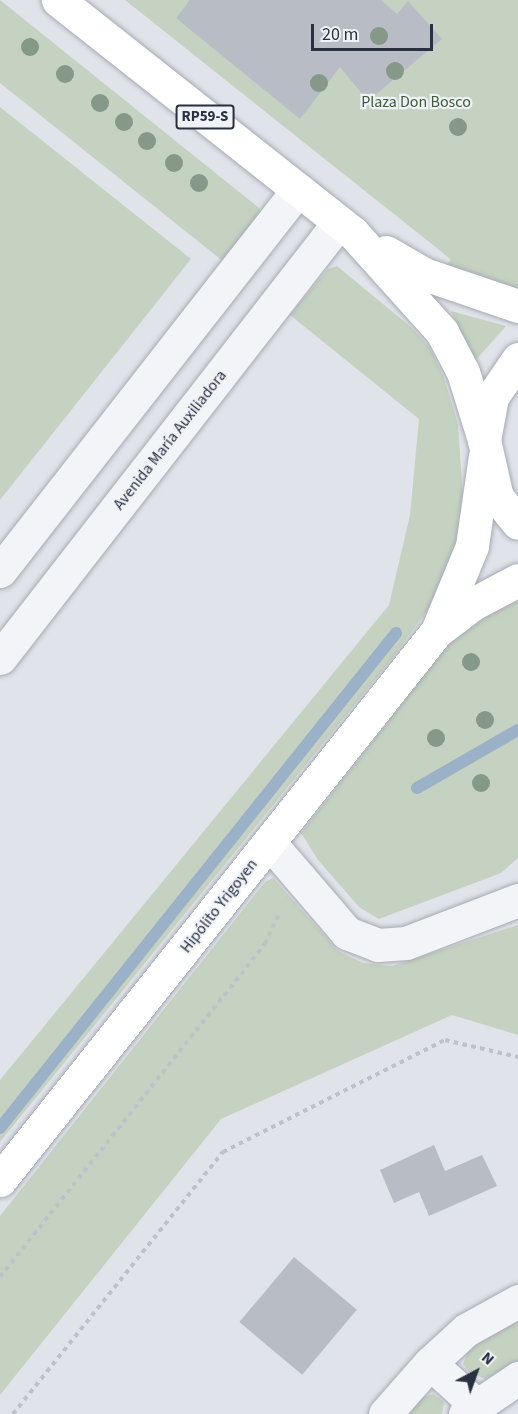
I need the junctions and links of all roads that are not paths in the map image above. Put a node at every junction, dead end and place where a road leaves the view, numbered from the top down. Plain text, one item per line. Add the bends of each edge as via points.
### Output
1 (58, 0) edge
2 (298, 190) junction
3 (346, 228) junction
4 (518, 306) edge
5 (518, 359) edge
6 (484, 447) junction
7 (518, 523) edge
8 (0, 571) edge
9 (518, 580) edge
10 (437, 631) junction
11 (0, 658) edge
12 (269, 842) junction
13 (518, 900) edge
14 (0, 1180) edge
15 (518, 1300) edge
16 (430, 1363) junction
17 (518, 1378) edge
18 (470, 1409) edge
19 (385, 1414) edge

1 - 2 main road, RP59-S
2 - 3 main road, RP59-S
2 - 8 street
3 - 4 main road, RP59-S via 424,274
3 - 6 main road, RP59-S via 442,332 463,372
3 - 11 street, Avenida María Auxiliadora
5 - 6 main road, Hipólito Yrigoyen via 492,397
6 - 7 main road, RP59-S via 497,497
6 - 10 main road, Hipólito Yrigoyen via 472,546
9 - 10 main road, Hipólito Yrigoyen via 471,605
10 - 12 main road, Hipólito Yrigoyen
12 - 13 street via 346,933 378,945 406,943
12 - 14 main road, Hipólito Yrigoyen
15 - 16 street via 466,1330
16 - 18 street
16 - 19 street
17 - 18 street

